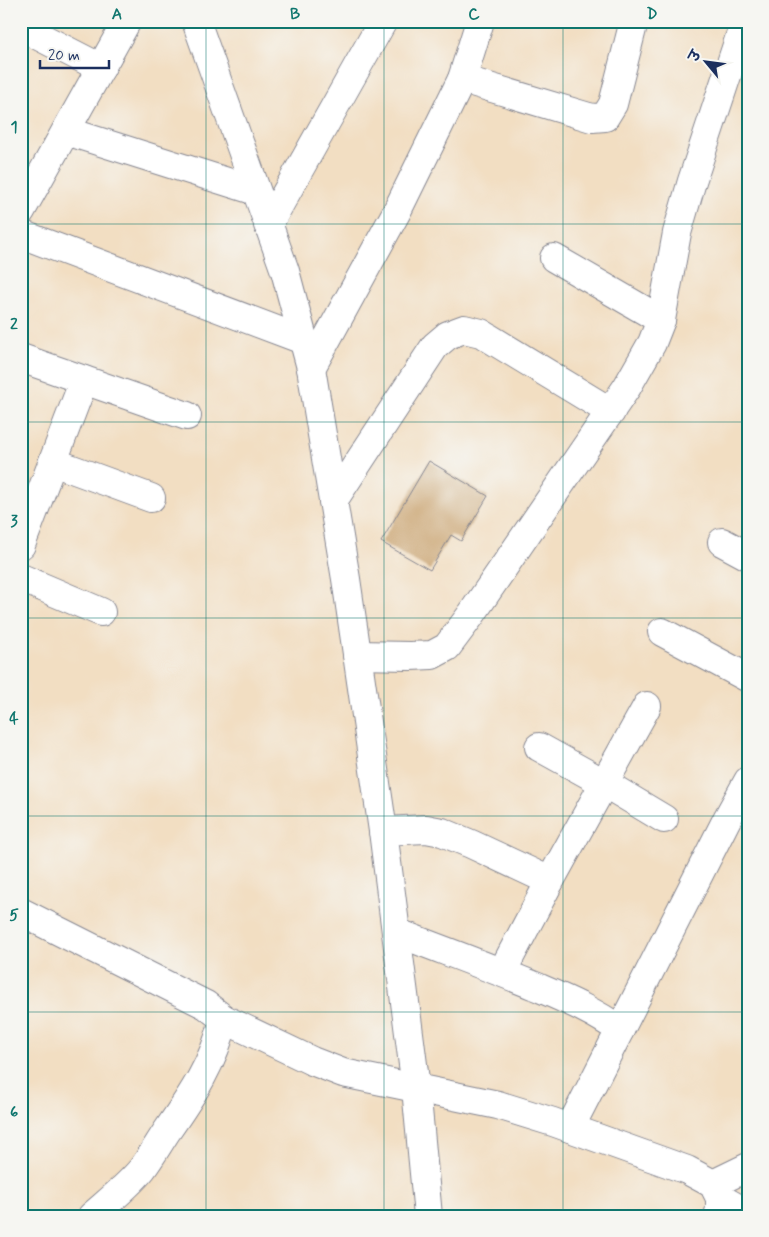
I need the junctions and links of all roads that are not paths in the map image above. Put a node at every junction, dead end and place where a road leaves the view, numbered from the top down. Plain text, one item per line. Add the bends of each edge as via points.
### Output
1 (127, 21) edge
2 (196, 21) edge
3 (383, 21) edge
4 (480, 21) edge
5 (634, 21) edge
6 (745, 21) edge
7 (21, 26) edge
8 (101, 68) junction
9 (462, 79) junction
10 (66, 131) junction
11 (31, 170) edge
12 (256, 191) junction
13 (21, 211) edge
14 (268, 225) junction
15 (21, 234) edge
16 (554, 258) dead end
17 (661, 320) junction
18 (303, 340) junction
19 (21, 358) edge
20 (311, 368) junction
21 (84, 380) junction
22 (611, 412) junction
23 (188, 416) dead end
24 (53, 462) junction
25 (151, 498) dead end
26 (333, 500) junction
27 (722, 542) dead end
28 (21, 545) edge
29 (748, 556) edge
30 (21, 578) edge
31 (101, 612) dead end
32 (662, 632) dead end
33 (357, 655) junction
34 (748, 678) edge
35 (647, 706) dead end
36 (539, 747) dead end
37 (748, 781) edge
38 (604, 783) junction
39 (664, 819) dead end
40 (383, 832) junction
41 (550, 881) junction
42 (21, 912) edge
43 (396, 932) junction
44 (502, 972) junction
45 (224, 1019) junction
46 (620, 1030) junction
47 (416, 1088) junction
48 (570, 1128) junction
49 (748, 1167) edge
50 (717, 1199) edge
51 (748, 1214) edge
52 (92, 1216) edge
53 (428, 1216) edge

1 - 8 street
2 - 12 street
3 - 14 street
4 - 9 street
5 - 9 street via 613,104 606,117 592,118
6 - 17 street via 677,233
7 - 8 street
8 - 10 street
9 - 20 street via 396,213
10 - 11 street
10 - 12 street
11 - 13 street
12 - 14 street
14 - 18 street via 285,271
15 - 18 street
16 - 17 street
17 - 22 street via 652,343
18 - 20 street
19 - 21 street
20 - 26 street
21 - 23 street
21 - 24 street
22 - 26 street via 481,333 464,330 448,335 435,346
22 - 33 street via 447,647 432,656
24 - 25 street
24 - 28 street
26 - 33 street
27 - 29 street
30 - 31 street
32 - 34 street
33 - 40 street
35 - 38 street
36 - 38 street
37 - 46 street
38 - 39 street
38 - 41 street
40 - 41 street via 426,829 442,832
40 - 43 street
41 - 44 street
42 - 45 street via 206,1005
43 - 44 street
43 - 47 street
44 - 46 street via 572,1002
45 - 47 street via 343,1073
45 - 52 street via 212,1058 193,1094 141,1169
46 - 48 street
47 - 48 street via 498,1105
47 - 53 street
48 - 50 street via 687,1170
49 - 50 street
50 - 51 street

